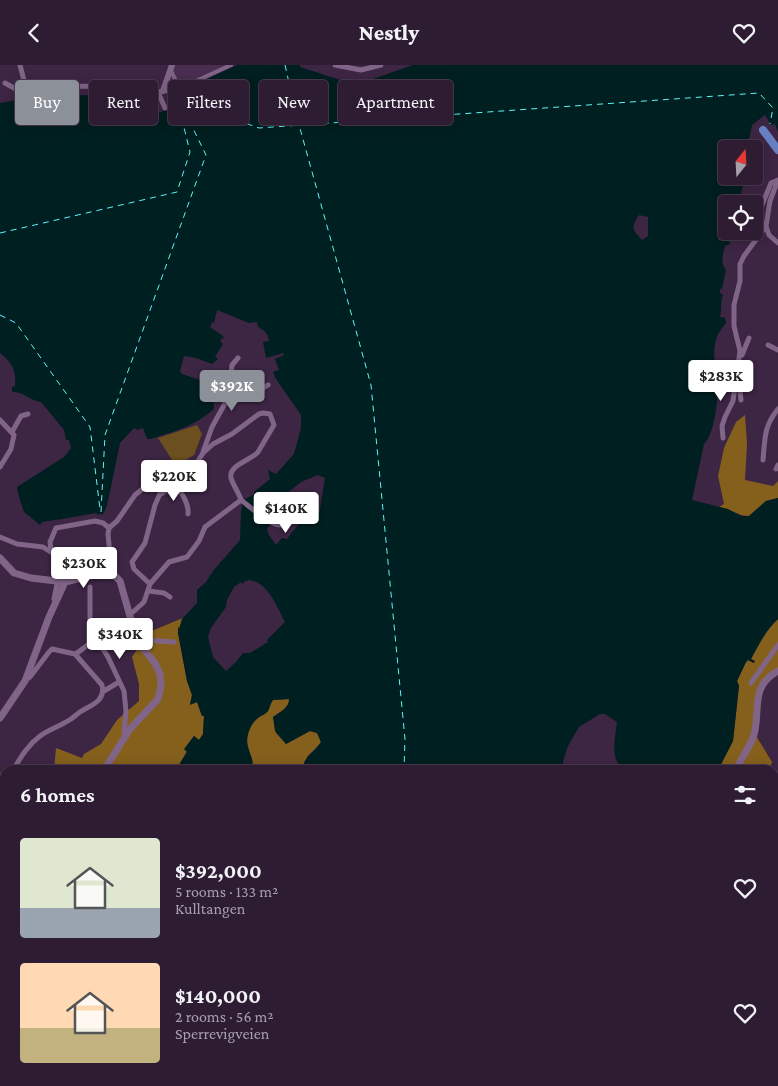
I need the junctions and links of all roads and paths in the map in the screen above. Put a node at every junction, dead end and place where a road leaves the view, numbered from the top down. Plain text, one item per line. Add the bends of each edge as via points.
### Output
1 (20, 65) edge
2 (231, 65) edge
3 (335, 65) edge
4 (381, 65) edge
5 (172, 67) edge
6 (24, 80) edge
7 (177, 80) edge
8 (199, 80) edge
9 (5, 83) dead end
10 (79, 86) edge
11 (15, 88) edge
12 (15, 91) edge
13 (160, 92) junction
14 (168, 92) edge
15 (13, 96) dead end
16 (165, 108) dead end
17 (763, 131) dead end
18 (778, 151) edge
19 (778, 180) edge
20 (763, 203) edge
21 (766, 226) junction
22 (778, 243) edge
23 (749, 338) dead end
24 (768, 345) dead end
25 (778, 350) edge
26 (238, 358) dead end
27 (739, 361) junction
28 (268, 385) dead end
29 (228, 398) junction
30 (741, 400) dead end
31 (778, 409) edge
32 (28, 414) dead end
33 (0, 420) edge
34 (12, 432) junction
35 (722, 438) dead end
36 (203, 453) junction
37 (762, 460) dead end
38 (0, 467) edge
39 (160, 481) junction
40 (159, 495) junction
41 (241, 500) junction
42 (188, 515) dead end
43 (292, 515) dead end
44 (109, 528) junction
45 (0, 537) edge
46 (51, 551) junction
47 (110, 552) junction
48 (0, 558) edge
49 (60, 558) junction
50 (109, 573) junction
51 (63, 582) junction
52 (150, 583) junction
53 (90, 587) dead end
54 (149, 591) junction
55 (170, 597) dead end
56 (130, 613) junction
57 (49, 617) junction
58 (97, 640) junction
59 (174, 641) dead end
60 (778, 645) edge
61 (75, 654) junction
62 (778, 671) edge
63 (25, 681) junction
64 (120, 682) junction
65 (752, 683) dead end
66 (104, 691) junction
67 (0, 718) edge
68 (125, 736) junction
69 (16, 765) edge
70 (107, 765) edge
71 (739, 765) edge

1 - 6 street
2 - 8 street
3 - 4 street via 361,70
5 - 7 street
5 - 13 street
9 - 11 street
10 - 13 street
12 - 15 street
13 - 14 street
13 - 16 street
17 - 18 main road
19 - 20 street via 771,183
19 - 21 street
21 - 22 street via 769,235
21 - 27 street via 740,264 734,305
23 - 27 street
24 - 25 street
26 - 29 street via 232,365
27 - 30 street
27 - 35 street via 733,401 722,426
28 - 29 street via 248,395
29 - 36 street via 212,427
31 - 37 street via 764,435
32 - 34 street via 21,416
33 - 34 street
34 - 38 street via 11,449
36 - 39 street via 195,466
36 - 41 street via 259,414 270,414 274,425 258,452 232,472 231,478
39 - 40 street via 163,485
39 - 44 street via 135,495
40 - 42 street via 174,487 186,502
40 - 52 street via 145,543 132,562 134,569
41 - 43 street via 279,525
41 - 52 street via 205,527 187,557 169,562
44 - 46 street via 95,521 56,528 50,542
44 - 47 street
45 - 46 street
46 - 49 street
47 - 49 street via 93,550
47 - 50 street
48 - 51 main road via 19,575
49 - 57 street via 58,585
50 - 51 main road
50 - 56 main road via 120,581
51 - 57 main road
52 - 54 street
53 - 58 street via 89,615
54 - 55 street
54 - 56 street via 144,602
56 - 59 street via 144,640
56 - 68 main road via 137,641 155,663 161,686 155,703
57 - 63 main road
58 - 61 street
58 - 64 street
60 - 65 street
61 - 63 street via 52,649
61 - 66 street via 99,680
62 - 71 main road via 760,687 753,738
63 - 67 main road
64 - 66 street
64 - 68 street via 126,700
66 - 69 street via 89,708 41,735 28,746
68 - 70 main road

